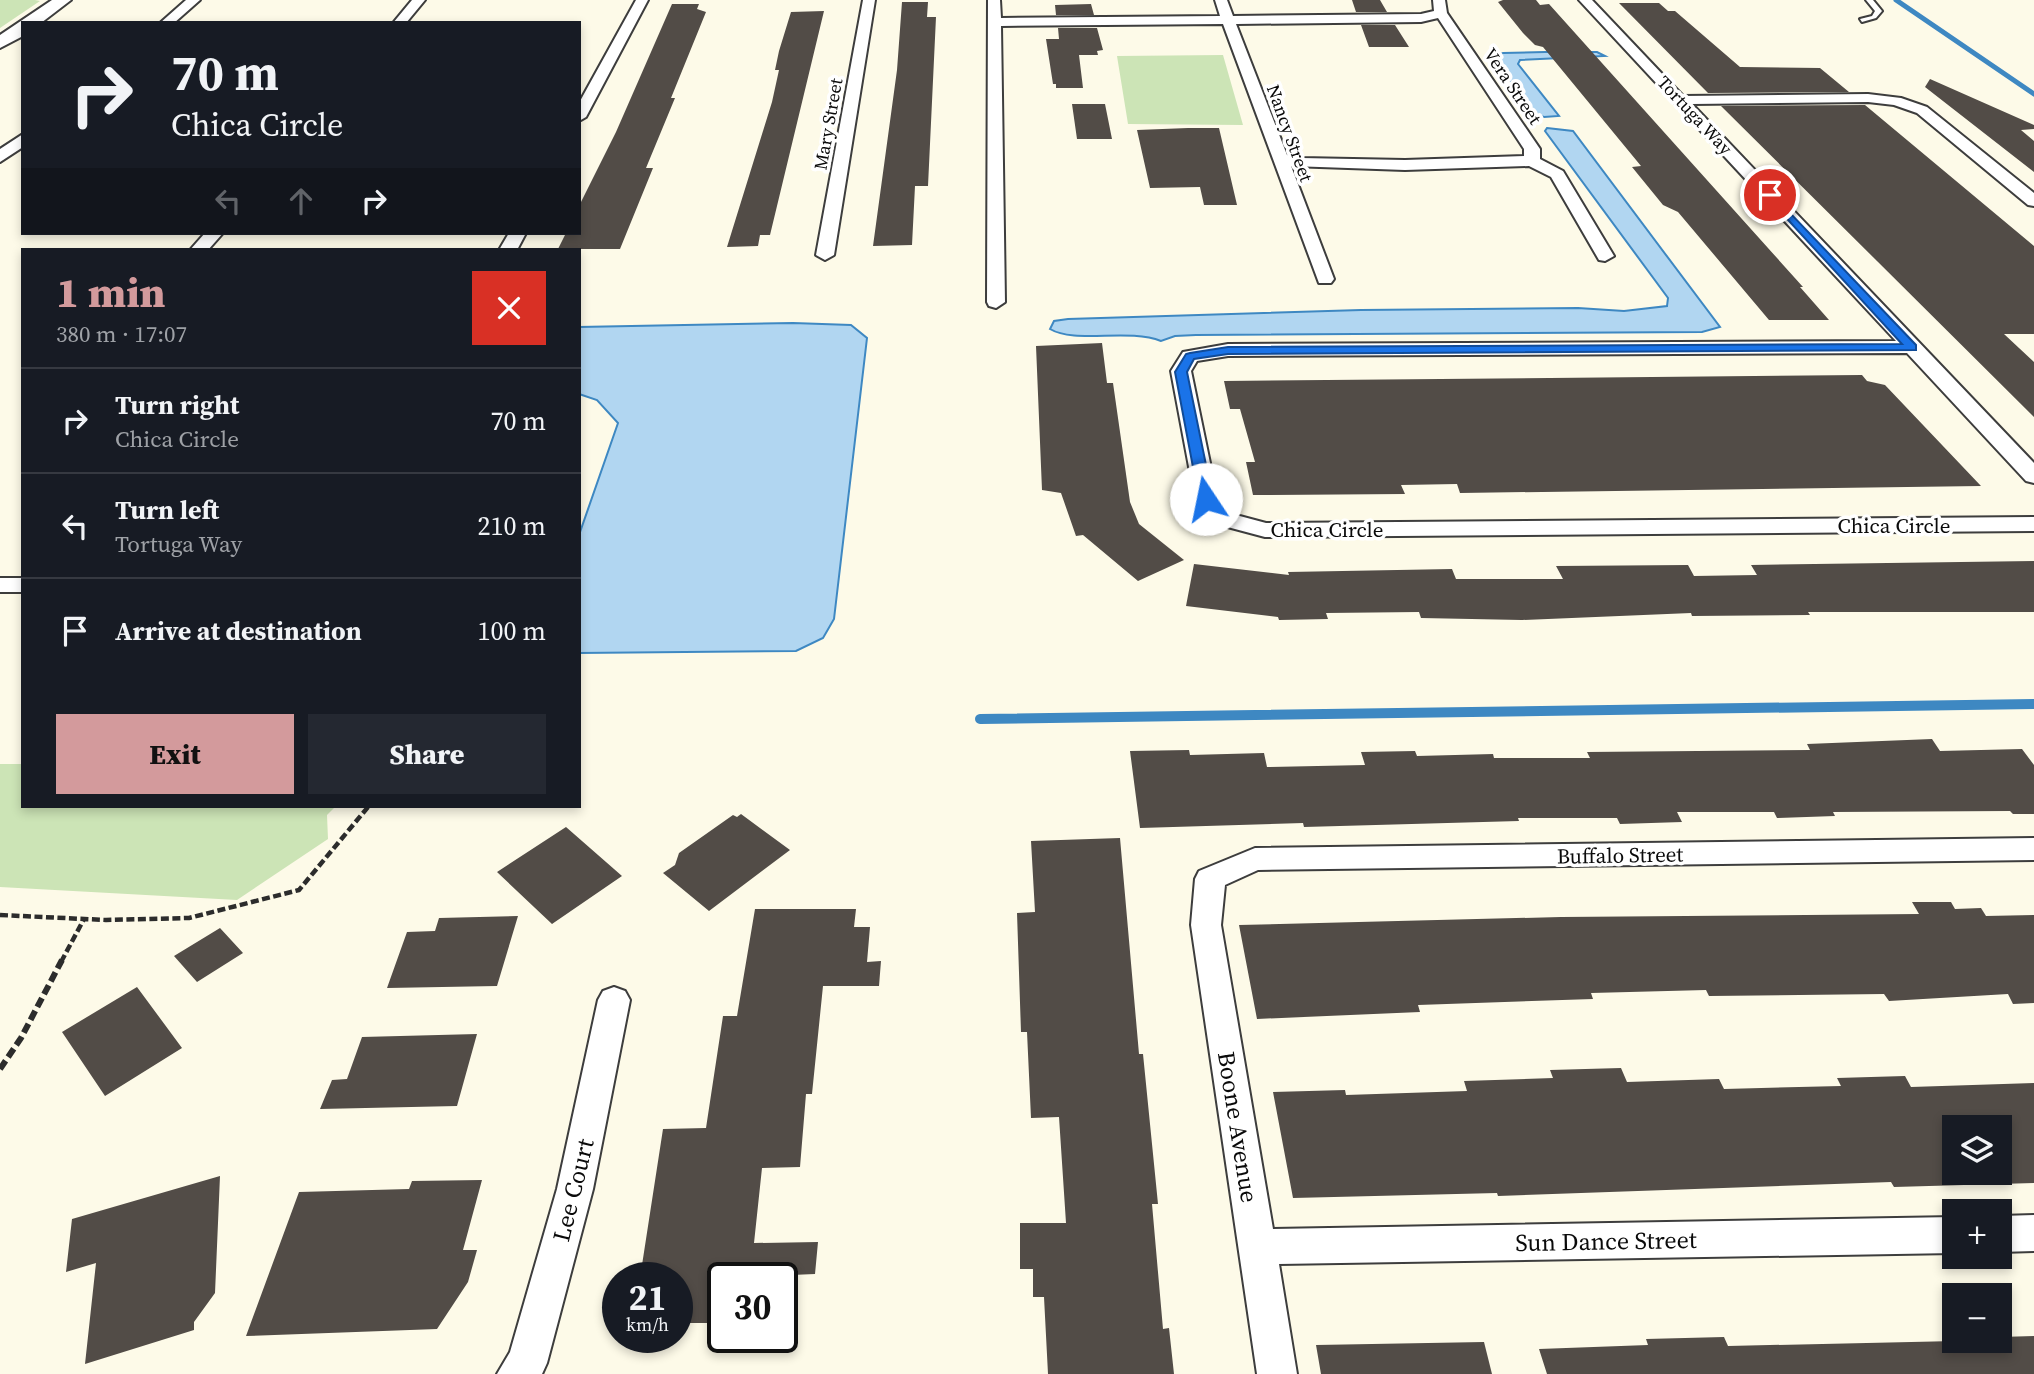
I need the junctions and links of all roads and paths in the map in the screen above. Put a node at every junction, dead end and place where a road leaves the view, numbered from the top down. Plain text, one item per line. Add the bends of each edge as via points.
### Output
1 (63, 0) edge
2 (194, 0) edge
3 (419, 0) edge
4 (642, 0) edge
5 (869, 0) edge
6 (994, 0) edge
7 (1221, 0) edge
8 (1586, 0) edge
9 (1869, 0) edge
10 (1440, 7) edge
11 (1228, 19) junction
12 (1862, 20) dead end
13 (33, 21) edge
14 (168, 21) edge
15 (401, 21) edge
16 (995, 22) junction
17 (21, 29) edge
18 (0, 43) edge
19 (1682, 100) junction
20 (581, 113) edge
21 (21, 141) edge
22 (0, 157) edge
23 (1278, 158) junction
24 (1532, 161) junction
25 (2034, 201) edge
26 (825, 255) dead end
27 (1605, 256) dead end
28 (1325, 279) dead end
29 (996, 302) dead end
30 (1911, 347) junction
31 (2034, 476) edge
32 (2034, 524) edge
33 (0, 585) edge
34 (21, 585) edge
35 (367, 808) edge
36 (2034, 849) edge
37 (1210, 879) joint
38 (0, 915) edge
39 (84, 919) junction
40 (614, 1000) dead end
41 (0, 1069) edge
42 (2034, 1233) edge
43 (2012, 1234) edge
44 (1942, 1235) edge
45 (1258, 1247) junction
46 (517, 1374) edge
47 (1277, 1374) edge

1 - 13 street
2 - 14 street
3 - 15 street
4 - 20 street
5 - 26 street, Mary Street
6 - 16 street
7 - 11 street, Nancy Street
8 - 19 street, Tortuga Way
9 - 12 lane via 1879,10
10 - 11 street via 1422,18
10 - 24 street, Vera Street via 1532,149
11 - 16 street
11 - 23 street, Nancy Street
16 - 29 street
17 - 18 street
19 - 25 street via 1896,101 1922,110
19 - 30 street, Tortuga Way
21 - 22 street
23 - 24 street via 1301,163 1405,165
23 - 28 street, Nancy Street
24 - 27 street via 1557,174
30 - 31 street, Tortuga Way
30 - 32 street, Chica Circle via 1228,351 1190,356 1181,372 1206,499 1228,520 1265,530
33 - 34 street
35 - 39 path via 299,890 189,918
36 - 37 street, Buffalo Street via 1255,859
37 - 45 street, Boone Avenue via 1206,925
38 - 39 path
39 - 41 path
40 - 46 street, Lee Court via 575,1189 527,1363
42 - 43 street
44 - 45 street, Sun Dance Street
45 - 47 street, Boone Avenue

